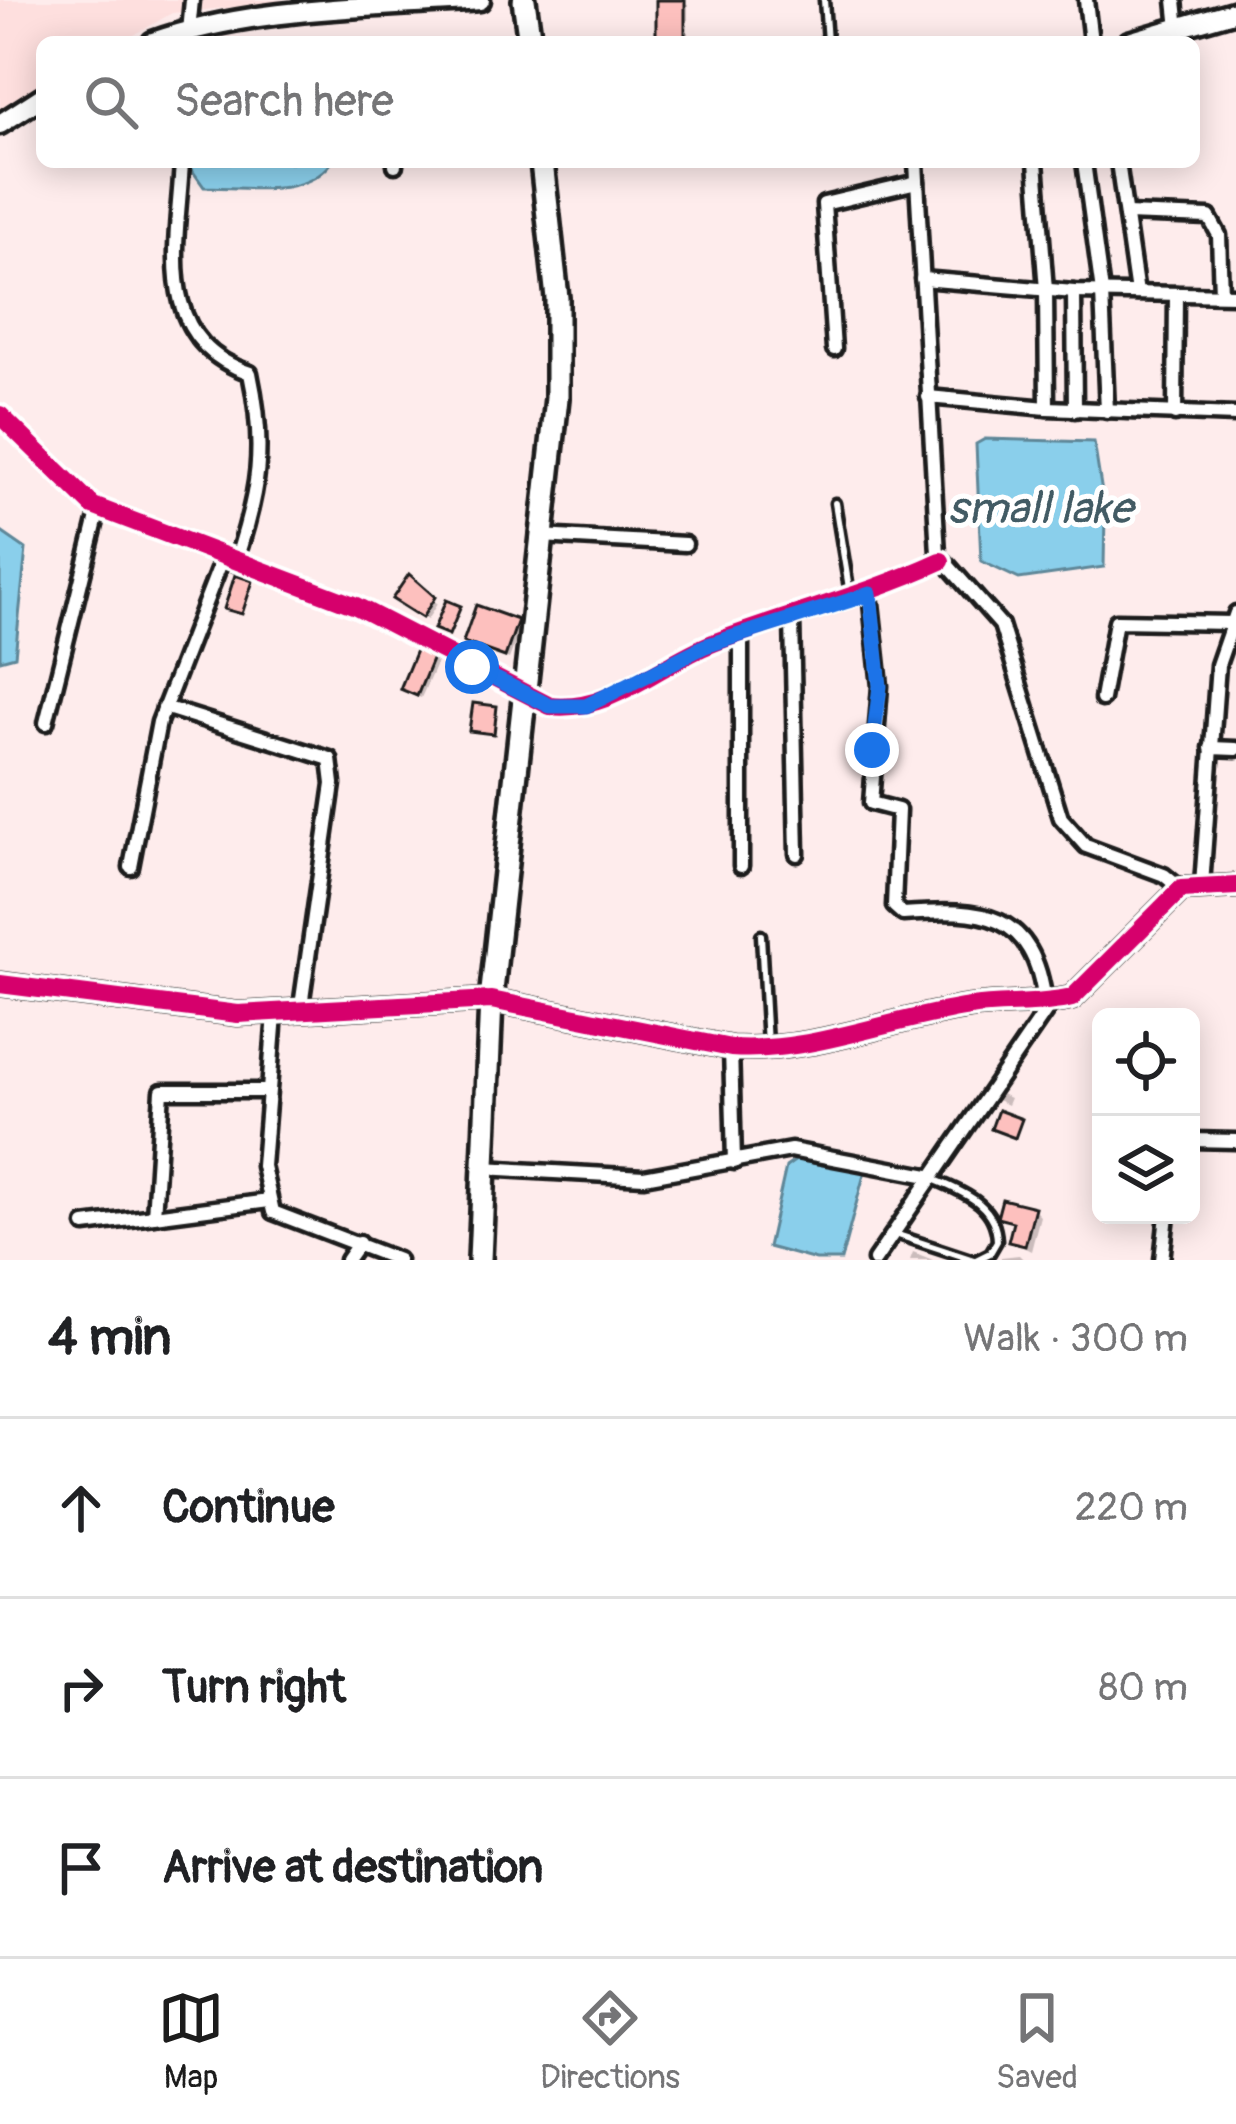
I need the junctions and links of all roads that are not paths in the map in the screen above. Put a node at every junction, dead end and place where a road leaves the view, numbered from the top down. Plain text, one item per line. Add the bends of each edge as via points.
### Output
1 (192, 0) edge
2 (480, 0) edge
3 (524, 0) edge
4 (824, 0) edge
5 (1086, 0) edge
6 (1175, 0) edge
7 (1236, 5) edge
8 (1178, 29) junction
9 (188, 36) edge
10 (529, 36) edge
11 (827, 36) edge
12 (1090, 36) edge
13 (1152, 36) edge
14 (36, 102) edge
15 (0, 124) edge
16 (182, 168) edge
17 (543, 168) edge
18 (916, 168) edge
19 (1036, 168) edge
20 (1085, 168) edge
21 (1119, 168) edge
22 (917, 182) junction
23 (1126, 214) junction
24 (922, 279) junction
25 (1046, 290) junction
26 (1074, 292) junction
27 (1102, 292) junction
28 (1137, 293) junction
29 (1176, 294) junction
30 (1229, 294) edge
31 (834, 350) dead end
32 (928, 397) junction
33 (1046, 408) junction
34 (1076, 410) junction
35 (1107, 411) junction
36 (1174, 414) junction
37 (0, 415) edge
38 (1236, 415) edge
39 (835, 503) dead end
40 (99, 509) junction
41 (540, 536) junction
42 (686, 544) dead end
43 (229, 560) junction
44 (941, 561) junction
45 (870, 594) junction
46 (851, 600) junction
47 (792, 618) junction
48 (1234, 618) edge
49 (741, 632) junction
50 (520, 694) junction
51 (1102, 699) dead end
52 (164, 707) junction
53 (46, 723) dead end
54 (1211, 748) junction
55 (1236, 749) edge
56 (797, 854) dead end
57 (741, 866) dead end
58 (131, 867) dead end
59 (1202, 885) junction
60 (1236, 886) edge
61 (1180, 889) junction
62 (761, 935) dead end
63 (0, 984) edge
64 (490, 1000) junction
65 (1048, 1003) junction
66 (275, 1013) junction
67 (300, 1013) junction
68 (731, 1048) junction
69 (767, 1050) junction
70 (268, 1091) junction
71 (1200, 1140) edge
72 (1236, 1141) edge
73 (734, 1162) junction
74 (483, 1168) junction
75 (928, 1177) junction
76 (269, 1201) junction
77 (154, 1216) junction
78 (1166, 1224) edge
79 (85, 1225) dead end
80 (895, 1234) junction
81 (359, 1243) junction
82 (347, 1260) edge
83 (398, 1260) edge
84 (480, 1260) edge
85 (875, 1260) edge
86 (975, 1260) edge
87 (1162, 1260) edge

1 - 9 street
2 - 9 street
3 - 10 main road
4 - 11 lane
5 - 12 street
6 - 8 street
7 - 8 street
8 - 13 street
14 - 15 street
16 - 43 street via 176,303 218,362 250,373 260,421 258,494
17 - 41 main road via 557,298 556,398
18 - 22 street
19 - 25 street
20 - 27 street
21 - 23 street
22 - 24 street
22 - 31 street via 823,206
23 - 28 street
23 - 30 street via 1210,217
24 - 25 street
24 - 32 street
25 - 26 street
25 - 33 street
26 - 27 street
26 - 34 street
27 - 28 street
27 - 35 street
28 - 29 street
29 - 30 street
29 - 36 street
32 - 33 street
32 - 44 street
33 - 34 street
34 - 35 street
35 - 36 street
36 - 38 street
37 - 40 street via 68,488
39 - 46 lane
40 - 43 street
40 - 53 street
41 - 42 street
41 - 50 main road
43 - 50 street via 356,606
43 - 52 street
44 - 45 street
44 - 61 street via 1001,625 1060,818 1086,846
45 - 46 street
45 - 65 street via 880,686 871,800 898,810 893,907 903,914 954,909 1013,932 1034,953
46 - 47 street
47 - 49 street
47 - 56 street
48 - 51 street via 1116,621
48 - 54 street via 1218,665
49 - 50 street via 586,706 550,706
49 - 57 street
50 - 64 main road
52 - 58 street
52 - 67 street via 330,759
54 - 55 street
54 - 59 street
59 - 60 street
59 - 61 street
61 - 65 street via 1094,981
62 - 69 lane
63 - 66 street
64 - 67 street
64 - 68 street
64 - 74 main road
65 - 69 street via 972,1006
65 - 75 street
66 - 67 street
66 - 70 street
68 - 69 street
68 - 73 street
70 - 76 street
70 - 77 street via 162,1091
71 - 72 street
73 - 74 street via 644,1177
73 - 75 street via 820,1151
74 - 84 main road
75 - 80 street
75 - 86 lane via 976,1199 991,1216 994,1247
76 - 77 street
76 - 81 street via 285,1222
77 - 79 street
78 - 87 street
80 - 85 street
80 - 86 lane
81 - 82 street
81 - 83 street

